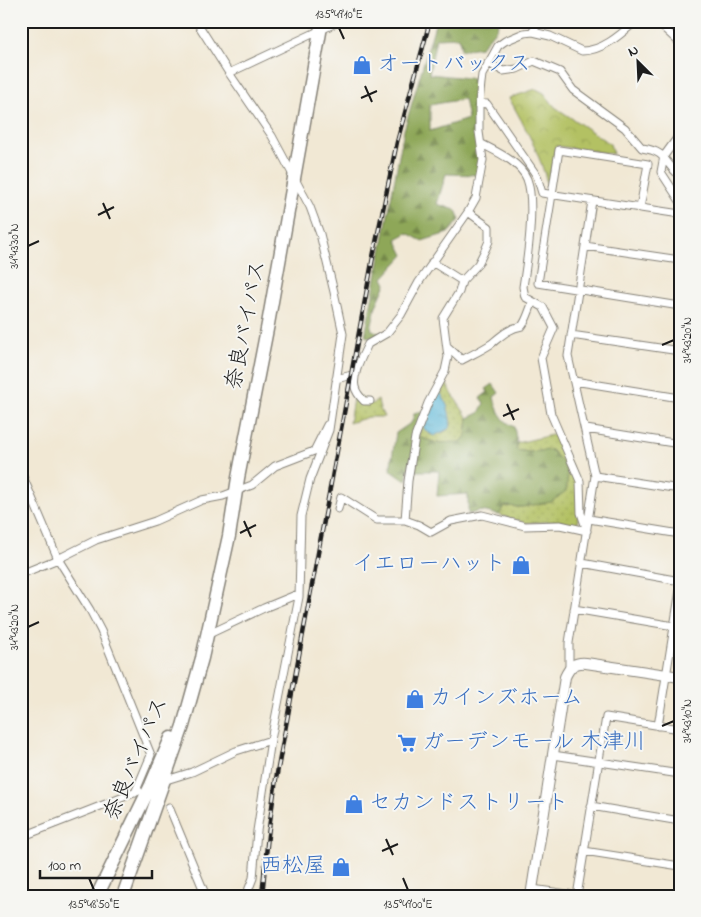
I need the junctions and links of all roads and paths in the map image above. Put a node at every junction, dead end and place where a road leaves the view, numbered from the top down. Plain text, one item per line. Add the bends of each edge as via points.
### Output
1 (196, 21) edge
2 (340, 21) edge
3 (538, 21) edge
4 (636, 21) edge
5 (656, 21) edge
6 (321, 25) edge
7 (533, 32) junction
8 (680, 43) edge
9 (488, 63) junction
10 (229, 73) junction
11 (479, 103) junction
12 (680, 134) edge
13 (482, 144) junction
14 (664, 156) junction
15 (294, 176) junction
16 (680, 176) edge
17 (552, 194) junction
18 (680, 200) edge
19 (592, 201) junction
20 (640, 208) junction
21 (468, 212) junction
22 (680, 214) edge
23 (585, 246) junction
24 (680, 260) edge
25 (432, 262) junction
26 (462, 280) junction
27 (578, 290) junction
28 (533, 302) junction
29 (680, 306) edge
30 (571, 335) junction
31 (447, 345) junction
32 (680, 351) edge
33 (356, 374) junction
34 (336, 379) junction
35 (574, 381) junction
36 (680, 398) edge
37 (370, 401) dead end
38 (329, 421) junction
39 (586, 429) junction
40 (680, 444) edge
41 (21, 472) edge
42 (595, 476) junction
43 (680, 489) edge
44 (236, 491) junction
45 (338, 509) dead end
46 (589, 519) junction
47 (405, 520) junction
48 (587, 531) junction
49 (680, 534) edge
50 (58, 559) junction
51 (582, 563) junction
52 (21, 574) edge
53 (680, 581) edge
54 (680, 590) edge
55 (298, 594) junction
56 (574, 609) junction
57 (674, 626) junction
58 (207, 635) junction
59 (569, 668) junction
60 (666, 675) junction
61 (680, 677) edge
62 (658, 726) junction
63 (680, 729) edge
64 (271, 740) junction
65 (553, 754) junction
66 (598, 762) junction
67 (680, 774) edge
68 (165, 781) junction
69 (151, 785) junction
70 (135, 793) junction
71 (591, 806) junction
72 (169, 807) dead end
73 (680, 821) edge
74 (21, 837) edge
75 (584, 851) junction
76 (680, 866) edge
77 (532, 892) edge
78 (97, 896) edge
79 (123, 896) edge
80 (206, 896) edge
81 (246, 896) edge
82 (579, 896) edge

1 - 10 street
2 - 6 street
3 - 7 street
4 - 7 street via 606,44 588,51
5 - 8 street
6 - 10 street via 280,50
6 - 15 highway, 奈良バイパス
7 - 9 street via 505,41
9 - 11 street via 482,75
9 - 14 street via 503,71 534,61 560,72 573,90 626,128 642,148 655,150
10 - 15 street via 272,136
11 - 13 street
11 - 17 street via 487,104 537,176 542,192
12 - 14 street
13 - 21 street via 483,160 476,198
13 - 28 street via 513,163 527,179 531,205 522,287 525,297
14 - 16 street via 669,167
14 - 18 street via 661,172
15 - 34 street via 320,234 342,325
15 - 44 highway, 奈良バイパス
17 - 19 street
17 - 20 street via 559,150 639,162 648,164
17 - 27 street via 538,284
19 - 20 street
19 - 23 street
20 - 22 street
21 - 25 street
21 - 26 street via 489,227 489,241 478,264
23 - 24 street
23 - 27 street
25 - 26 street
25 - 33 street via 387,333 368,344
26 - 31 street via 444,318
27 - 29 street
27 - 30 street
28 - 31 street via 522,326 500,335 462,360
28 - 48 street via 543,307 554,328 541,358 551,414 580,481 581,513
30 - 32 street
30 - 35 street via 568,356
31 - 47 street via 445,371 415,437
33 - 34 street
33 - 37 street via 354,385 357,393 364,401
34 - 38 street
35 - 36 street
35 - 39 street
38 - 44 street via 314,451 276,466 252,485
38 - 55 street via 302,516
39 - 40 street
39 - 42 street
41 - 50 street
42 - 43 street
42 - 46 street
44 - 50 street via 202,500 155,521 96,540
44 - 58 highway, 奈良バイパス
45 - 47 street via 341,497 377,520
46 - 48 street
46 - 49 street
47 - 48 street via 431,532 451,521 482,515 525,526 560,525
48 - 51 street
50 - 52 street
50 - 70 street via 100,631 151,755
51 - 53 street
51 - 56 street
54 - 57 street
55 - 58 street
55 - 64 street
56 - 57 street
56 - 59 street
57 - 60 street
58 - 68 highway, 奈良バイパス via 194,690
58 - 69 highway, 奈良バイパス
59 - 60 street via 586,663
59 - 65 street
60 - 61 street
60 - 62 street
62 - 63 street
62 - 66 street via 606,717
64 - 68 street
64 - 81 street via 253,878
65 - 66 street
65 - 77 street
66 - 67 street
66 - 71 street
68 - 69 street
68 - 79 highway, 奈良バイパス
69 - 70 street
69 - 78 highway, 奈良バイパス
70 - 74 street
71 - 73 street
71 - 75 street
72 - 80 street
75 - 76 street
75 - 82 street
77 - 82 street

